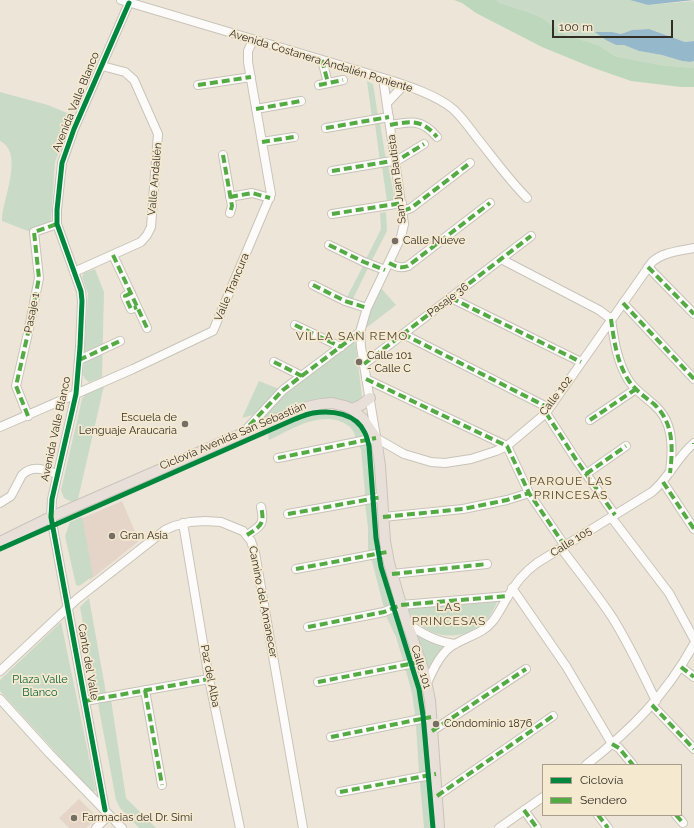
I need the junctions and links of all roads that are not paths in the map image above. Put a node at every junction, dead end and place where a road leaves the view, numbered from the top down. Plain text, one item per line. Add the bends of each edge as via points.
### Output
1 (125, 1) edge
2 (253, 40) junction
3 (322, 60) junction
4 (102, 66) junction
5 (251, 77) junction
6 (383, 78) junction
7 (343, 80) dead end
8 (328, 83) junction
9 (198, 85) dead end
10 (319, 85) dead end
11 (404, 85) junction
12 (301, 101) dead end
13 (387, 103) junction
14 (256, 108) junction
15 (390, 121) junction
16 (326, 128) dead end
17 (294, 137) dead end
18 (437, 137) dead end
19 (262, 142) junction
20 (424, 144) dead end
21 (223, 155) dead end
22 (396, 161) junction
23 (470, 163) dead end
24 (332, 170) dead end
25 (230, 197) junction
26 (270, 198) junction
27 (527, 198) dead end
28 (490, 203) dead end
29 (402, 207) junction
30 (230, 213) dead end
31 (332, 214) dead end
32 (57, 224) junction
33 (531, 236) dead end
34 (329, 245) dead end
35 (694, 248) edge
36 (113, 255) junction
37 (501, 260) junction
38 (387, 266) junction
39 (648, 267) junction
40 (74, 272) junction
41 (313, 285) dead end
42 (451, 298) junction
43 (623, 303) junction
44 (367, 308) junction
45 (694, 314) edge
46 (611, 319) junction
47 (295, 325) dead end
48 (147, 328) dead end
49 (360, 332) junction
50 (402, 334) junction
51 (120, 341) dead end
52 (341, 347) junction
53 (79, 360) junction
54 (274, 362) dead end
55 (581, 362) junction
56 (364, 364) junction
57 (302, 376) junction
58 (694, 378) edge
59 (366, 379) junction
60 (636, 389) junction
61 (76, 394) junction
62 (370, 398) junction
63 (352, 409) junction
64 (548, 410) junction
65 (28, 416) junction
66 (590, 420) dead end
67 (0, 427) edge
68 (241, 434) junction
69 (376, 438) junction
70 (694, 443) edge
71 (506, 446) junction
72 (626, 446) dead end
73 (278, 458) dead end
74 (670, 473) junction
75 (57, 474) junction
76 (586, 474) junction
77 (663, 482) junction
78 (529, 493) junction
79 (382, 497) junction
80 (0, 503) edge
81 (261, 507) dead end
82 (288, 514) dead end
83 (613, 516) junction
84 (383, 517) junction
85 (51, 518) junction
86 (183, 523) junction
87 (694, 530) edge
88 (247, 535) junction
89 (0, 542) edge
90 (563, 547) junction
91 (387, 552) junction
92 (487, 564) dead end
93 (296, 569) dead end
94 (392, 574) junction
95 (510, 592) junction
96 (401, 605) junction
97 (67, 607) junction
98 (406, 622) junction
99 (308, 627) dead end
100 (694, 639) edge
101 (454, 644) junction
102 (694, 644) edge
103 (420, 662) junction
104 (681, 667) junction
105 (526, 669) dead end
106 (0, 671) edge
107 (694, 677) edge
108 (209, 679) junction
109 (318, 682) dead end
110 (427, 684) junction
111 (145, 690) junction
112 (0, 699) edge
113 (85, 701) junction
114 (654, 703) junction
115 (553, 716) dead end
116 (431, 717) junction
117 (432, 731) junction
118 (331, 737) dead end
119 (612, 744) junction
120 (694, 749) edge
121 (587, 764) edge
122 (632, 764) edge
123 (436, 774) junction
124 (162, 785) dead end
125 (340, 792) dead end
126 (437, 796) junction
127 (542, 798) edge
128 (524, 810) junction
129 (107, 813) junction
130 (599, 816) edge
131 (677, 816) edge
132 (683, 823) dead end
133 (96, 828) edge
134 (122, 828) edge
135 (240, 828) edge
136 (303, 828) edge
137 (439, 828) edge
138 (499, 828) edge
139 (537, 828) edge
140 (608, 828) edge

1 - 2 street, Avenida Costanera Andalién Poniente
1 - 4 street, Avenida Valle Blanco
2 - 3 street, Avenida Costanera Andalién Poniente
2 - 5 street, Valle Trancura via 248,55
3 - 6 street, Avenida Costanera Andalién Poniente
3 - 8 street
4 - 32 street, Avenida Valle Blanco via 62,163
4 - 36 street, Valle Andalién via 125,72 134,80 159,140 150,232 141,242
5 - 9 street
5 - 14 street, Valle Trancura
6 - 11 street, Avenida Costanera Andalién Poniente
6 - 13 street, San Juan Bautista
7 - 8 street
8 - 10 street
11 - 13 street
11 - 27 street, Avenida Costanera Andalién Poniente via 453,109
12 - 14 street
13 - 15 street, San Juan Bautista
14 - 19 street, Valle Trancura
15 - 16 street
15 - 18 street via 415,122 430,129
15 - 22 street, San Juan Bautista
17 - 19 street
19 - 26 street, Valle Trancura via 271,190
20 - 22 street
21 - 25 street
22 - 24 street
22 - 29 street, San Juan Bautista
23 - 29 street via 411,208
25 - 26 street via 255,193
25 - 30 street
26 - 61 street, Valle Trancura via 213,331 133,370
28 - 38 street via 408,266
29 - 31 street
29 - 38 street, San Juan Bautista via 404,224 401,237
32 - 40 street, Avenida Valle Blanco
32 - 65 street, Pasaje 1 via 34,232 39,278 16,386
33 - 37 street, Pasaje 36
34 - 38 street via 364,262
35 - 39 street, Calle 102 via 664,255
36 - 40 street, Valle Andalién
36 - 48 street via 131,293 125,296 131,309 137,307
37 - 42 street, Pasaje 36
37 - 46 street via 599,310
38 - 44 street, San Juan Bautista
39 - 43 street, Calle 102
39 - 45 street
40 - 53 street, Avenida Valle Blanco via 82,301
41 - 44 street via 345,301
42 - 50 street, Pasaje 36
42 - 55 street
43 - 46 street, Calle 102
43 - 58 street
44 - 49 street, San Juan Bautista
46 - 55 street, Calle 102
46 - 60 street via 619,361 625,375
47 - 52 street
49 - 52 street
49 - 56 street, San Juan Bautista
50 - 56 street, Pasaje 36
50 - 64 street
51 - 53 street
52 - 57 street
53 - 61 street, Avenida Valle Blanco
54 - 57 street
55 - 64 street, Calle 102
56 - 59 street, San Juan Bautista
57 - 68 street via 283,390
59 - 62 street, San Juan Bautista
59 - 71 street
60 - 66 street
60 - 74 street via 657,407 668,423 672,442
61 - 65 street, Valle Trancura
61 - 75 street, Avenida Valle Blanco
62 - 63 main road
62 - 69 street, San Juan Bautista
63 - 68 main road via 337,404 321,404
63 - 69 main road via 364,419
64 - 71 street, Calle 102
64 - 76 street
65 - 67 street, Valle Trancura
68 - 85 main road
69 - 71 street, Calle 102 via 409,456 435,463 471,459
69 - 73 street
69 - 79 main road, Calle 101
70 - 74 street, Calle 105
71 - 78 street
72 - 76 street
74 - 77 street, Calle 105
75 - 80 street via 39,468 24,472 11,496
75 - 85 street, Avenida Valle Blanco
76 - 83 street
77 - 83 street, Calle 105 via 652,492
77 - 87 street
78 - 84 street via 463,509
78 - 90 street
79 - 82 street
79 - 84 main road, Calle 101
81 - 88 street via 262,524
83 - 90 street, Calle 105
83 - 100 street via 669,593
84 - 91 main road, Calle 101
85 - 89 main road
85 - 97 street, Canto del Valle
86 - 88 street, Camino del Amanecer via 221,522
86 - 97 street, Camino del Amanecer via 156,536
86 - 108 street, Paz del Alba
88 - 136 street, Camino del Amanecer via 255,553
90 - 95 street, Calle 105 via 529,569
90 - 114 street via 612,617 634,656
91 - 93 street
91 - 94 main road, Calle 101
92 - 94 street
94 - 96 main road, Calle 101
95 - 96 street
95 - 101 street, Calle 105 via 488,626
95 - 119 street via 566,666
96 - 98 main road, Calle 101
96 - 99 street via 384,612
97 - 106 street, Camino del Amanecer
97 - 113 street, Canto del Valle
98 - 101 street via 429,636
98 - 103 main road, Calle 101
101 - 110 street, Calle 105 via 439,661
102 - 104 street
103 - 109 street
103 - 110 main road, Calle 101
104 - 107 street
104 - 114 street
105 - 117 street
108 - 111 street
108 - 135 street, Paz del Alba
110 - 116 main road, Calle 101
111 - 113 street
111 - 124 street
112 - 129 street
113 - 129 street, Canto del Valle
114 - 119 street
114 - 120 street
115 - 126 street
116 - 117 main road, Calle 101
116 - 118 street
117 - 123 main road, Calle 101
119 - 121 street
119 - 122 street via 619,748
123 - 125 street
123 - 126 main road, Calle 101
126 - 137 main road, Calle 101
127 - 128 street
128 - 138 street
128 - 139 street
129 - 133 street
129 - 134 street
130 - 140 street
131 - 132 street

